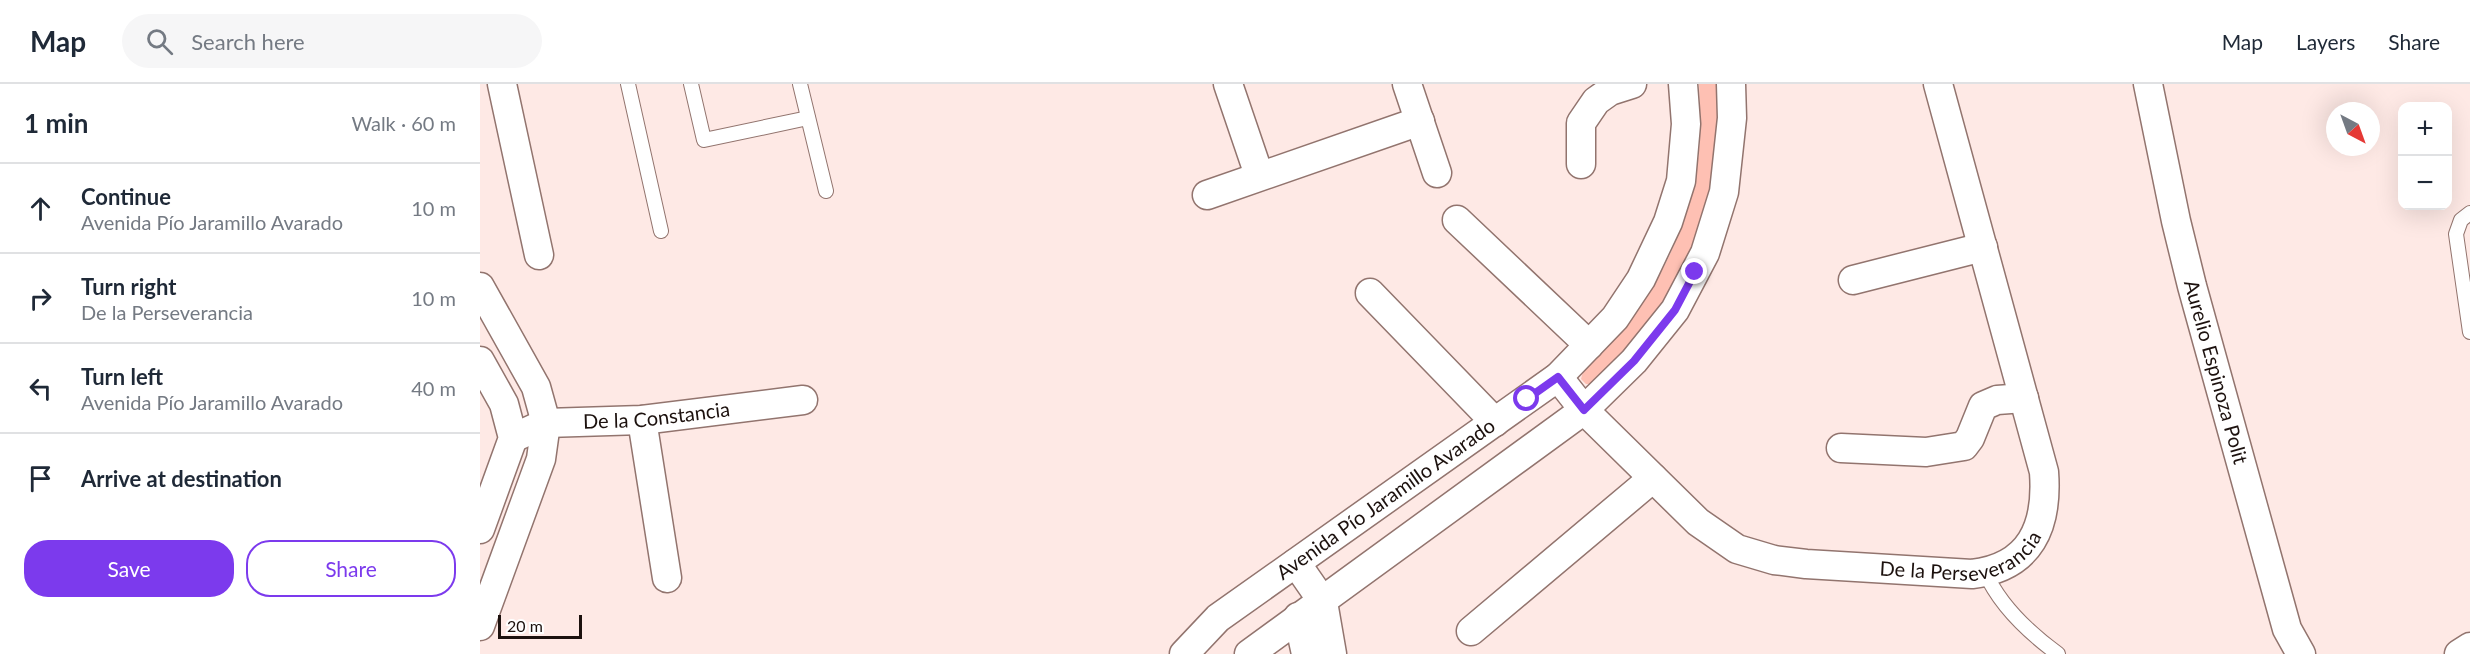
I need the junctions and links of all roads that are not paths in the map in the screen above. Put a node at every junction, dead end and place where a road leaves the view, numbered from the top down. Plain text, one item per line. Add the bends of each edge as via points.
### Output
1 (502, 84) edge
2 (628, 84) edge
3 (691, 84) edge
4 (800, 84) edge
5 (1228, 84) edge
6 (1407, 84) edge
7 (1632, 84) edge
8 (1683, 84) edge
9 (1731, 84) edge
10 (1938, 84) edge
11 (2148, 84) edge
12 (808, 118) junction
13 (1420, 121) junction
14 (1581, 164) dead end
15 (1437, 173) dead end
16 (1259, 176) junction
17 (826, 191) dead end
18 (1207, 195) dead end
19 (2470, 213) edge
20 (1457, 220) dead end
21 (661, 231) dead end
22 (1983, 247) junction
23 (540, 255) dead end
24 (1853, 280) dead end
25 (480, 286) edge
26 (1370, 293) dead end
27 (2470, 332) edge
28 (1589, 345) junction
29 (480, 361) edge
30 (1558, 377) junction
31 (2024, 398) junction
32 (803, 400) dead end
33 (1584, 410) junction
34 (642, 420) junction
35 (1495, 422) junction
36 (546, 423) junction
37 (513, 438) junction
38 (1841, 448) dead end
39 (1653, 478) junction
40 (480, 529) edge
41 (1296, 563) junction
42 (1985, 572) junction
43 (667, 578) dead end
44 (1323, 602) junction
45 (1298, 617) junction
46 (480, 626) edge
47 (1471, 631) dead end
48 (2470, 647) edge
49 (1184, 654) edge
50 (1249, 654) edge
51 (1306, 654) edge
52 (1332, 654) edge
53 (2058, 654) edge
54 (2301, 654) edge
55 (2459, 654) edge

1 - 23 street
2 - 21 lane
3 - 12 lane via 704,141
4 - 12 lane
5 - 16 street
6 - 13 street
7 - 14 street via 1596,100 1581,123
8 - 28 street, Avenida Pío Jaramillo Avarado via 1686,124 1682,181 1668,222 1641,279 1615,318
9 - 33 street via 1732,118 1724,192 1705,253 1675,310 1634,361
10 - 22 street, De la Perseverancia
11 - 54 street, Aurelio Espinoza Polit via 2192,286 2287,629
12 - 17 lane
13 - 15 street
13 - 16 street
16 - 18 street
19 - 27 lane via 2460,219 2457,234
20 - 28 street
22 - 24 street
22 - 31 street, De la Perseverancia
25 - 36 street via 536,387
26 - 35 street
28 - 30 street, Avenida Pío Jaramillo Avarado
29 - 37 street via 504,404
30 - 33 street, De la Perseverancia
30 - 35 street, Avenida Pío Jaramillo Avarado
31 - 38 street via 1997,400 1983,406 1964,446 1926,452
31 - 42 street, De la Perseverancia via 2044,472 2043,513 2022,553
32 - 34 street, De la Constancia
33 - 39 street, De la Perseverancia
33 - 44 street
34 - 36 street, De la Constancia
34 - 43 street
35 - 41 street, Avenida Pío Jaramillo Avarado
36 - 37 street, De la Constancia
36 - 46 street via 541,459
37 - 40 street
39 - 42 street, De la Perseverancia via 1698,522 1749,554 1806,564
39 - 47 street
41 - 44 street
41 - 49 street, Avenida Pío Jaramillo Avarado via 1218,618
42 - 53 lane via 1993,590 2030,633
44 - 45 street
44 - 52 street
45 - 50 street
45 - 51 street
48 - 55 street

